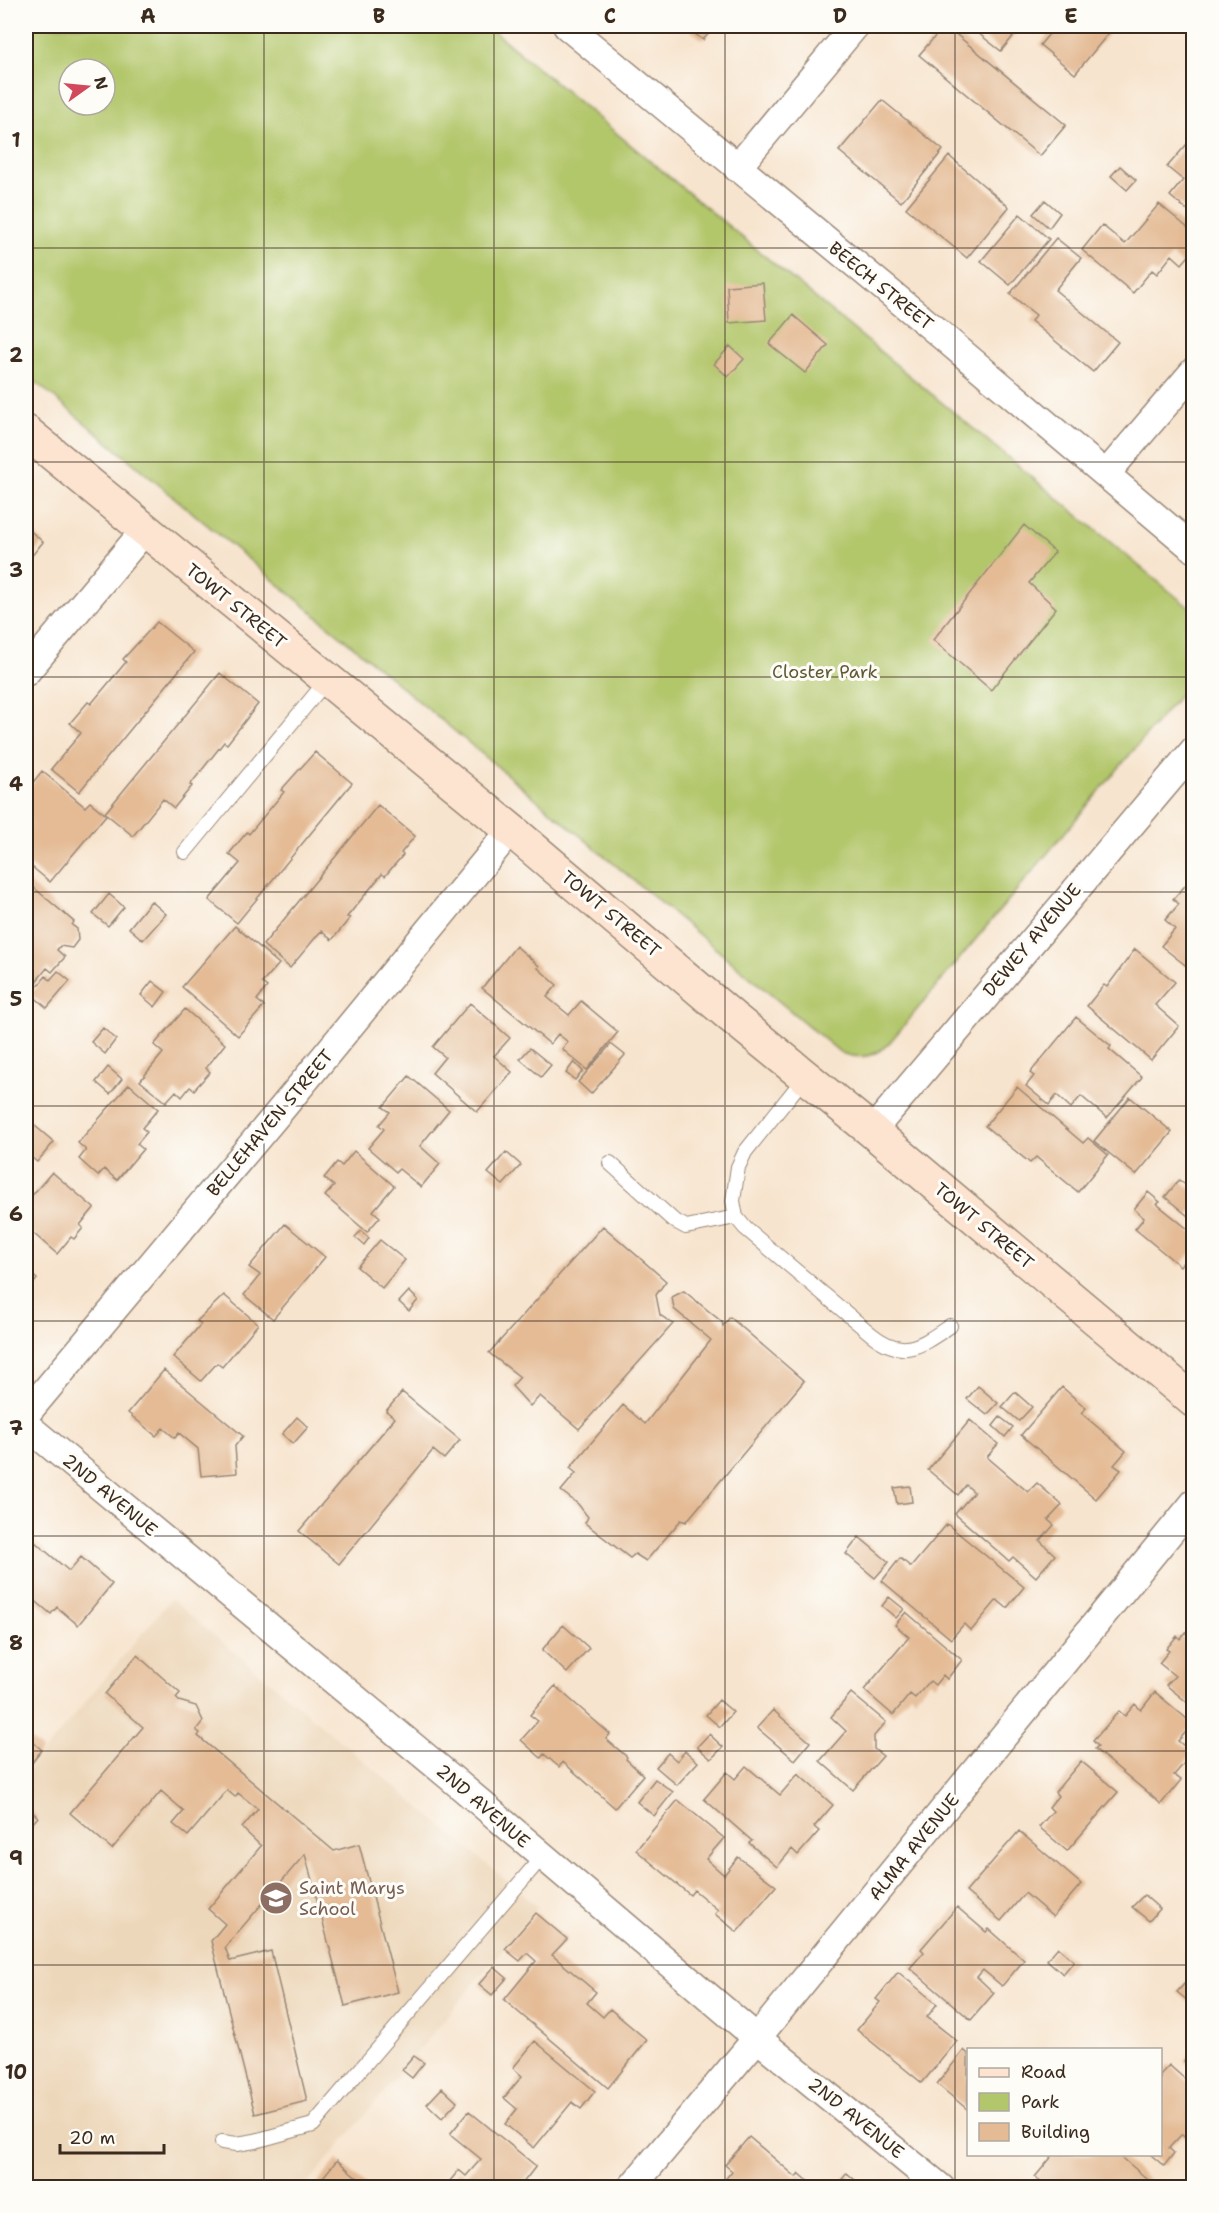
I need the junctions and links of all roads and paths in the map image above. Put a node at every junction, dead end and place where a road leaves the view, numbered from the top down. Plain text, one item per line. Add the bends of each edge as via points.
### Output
1 (567, 26) edge
2 (855, 26) edge
3 (737, 168) junction
4 (1194, 371) edge
5 (26, 432) edge
6 (1106, 474) junction
7 (144, 531) junction
8 (1194, 549) edge
9 (26, 672) edge
10 (327, 680) junction
11 (1194, 750) edge
12 (511, 830) junction
13 (185, 852) dead end
14 (805, 1077) junction
15 (872, 1131) junction
16 (610, 1163) dead end
17 (736, 1217) junction
18 (950, 1326) dead end
19 (1194, 1401) edge
20 (26, 1414) edge
21 (26, 1425) edge
22 (1194, 1503) edge
23 (542, 1857) junction
24 (758, 2038) junction
25 (222, 2142) dead end
26 (631, 2187) edge
27 (941, 2187) edge

1 - 3 street, BEECH STREET
2 - 3 street
3 - 6 street, BEECH STREET
4 - 6 street
5 - 7 street, TOWT STREET
6 - 8 street, BEECH STREET
7 - 9 street
7 - 10 street, TOWT STREET
10 - 12 street, TOWT STREET
10 - 13 lane
11 - 15 street, DEWEY AVENUE
12 - 14 street, TOWT STREET
12 - 20 street, BELLEHAVEN STREET
14 - 15 street, TOWT STREET
14 - 17 lane via 745,1152 735,1184
15 - 19 street, TOWT STREET
16 - 17 lane via 686,1227
17 - 18 lane via 891,1348 916,1346
21 - 23 street, 2ND AVENUE
22 - 24 street, ALMA AVENUE
23 - 24 street, 2ND AVENUE
23 - 25 lane via 313,2125 255,2141
24 - 26 street, ALMA AVENUE
24 - 27 street, 2ND AVENUE

